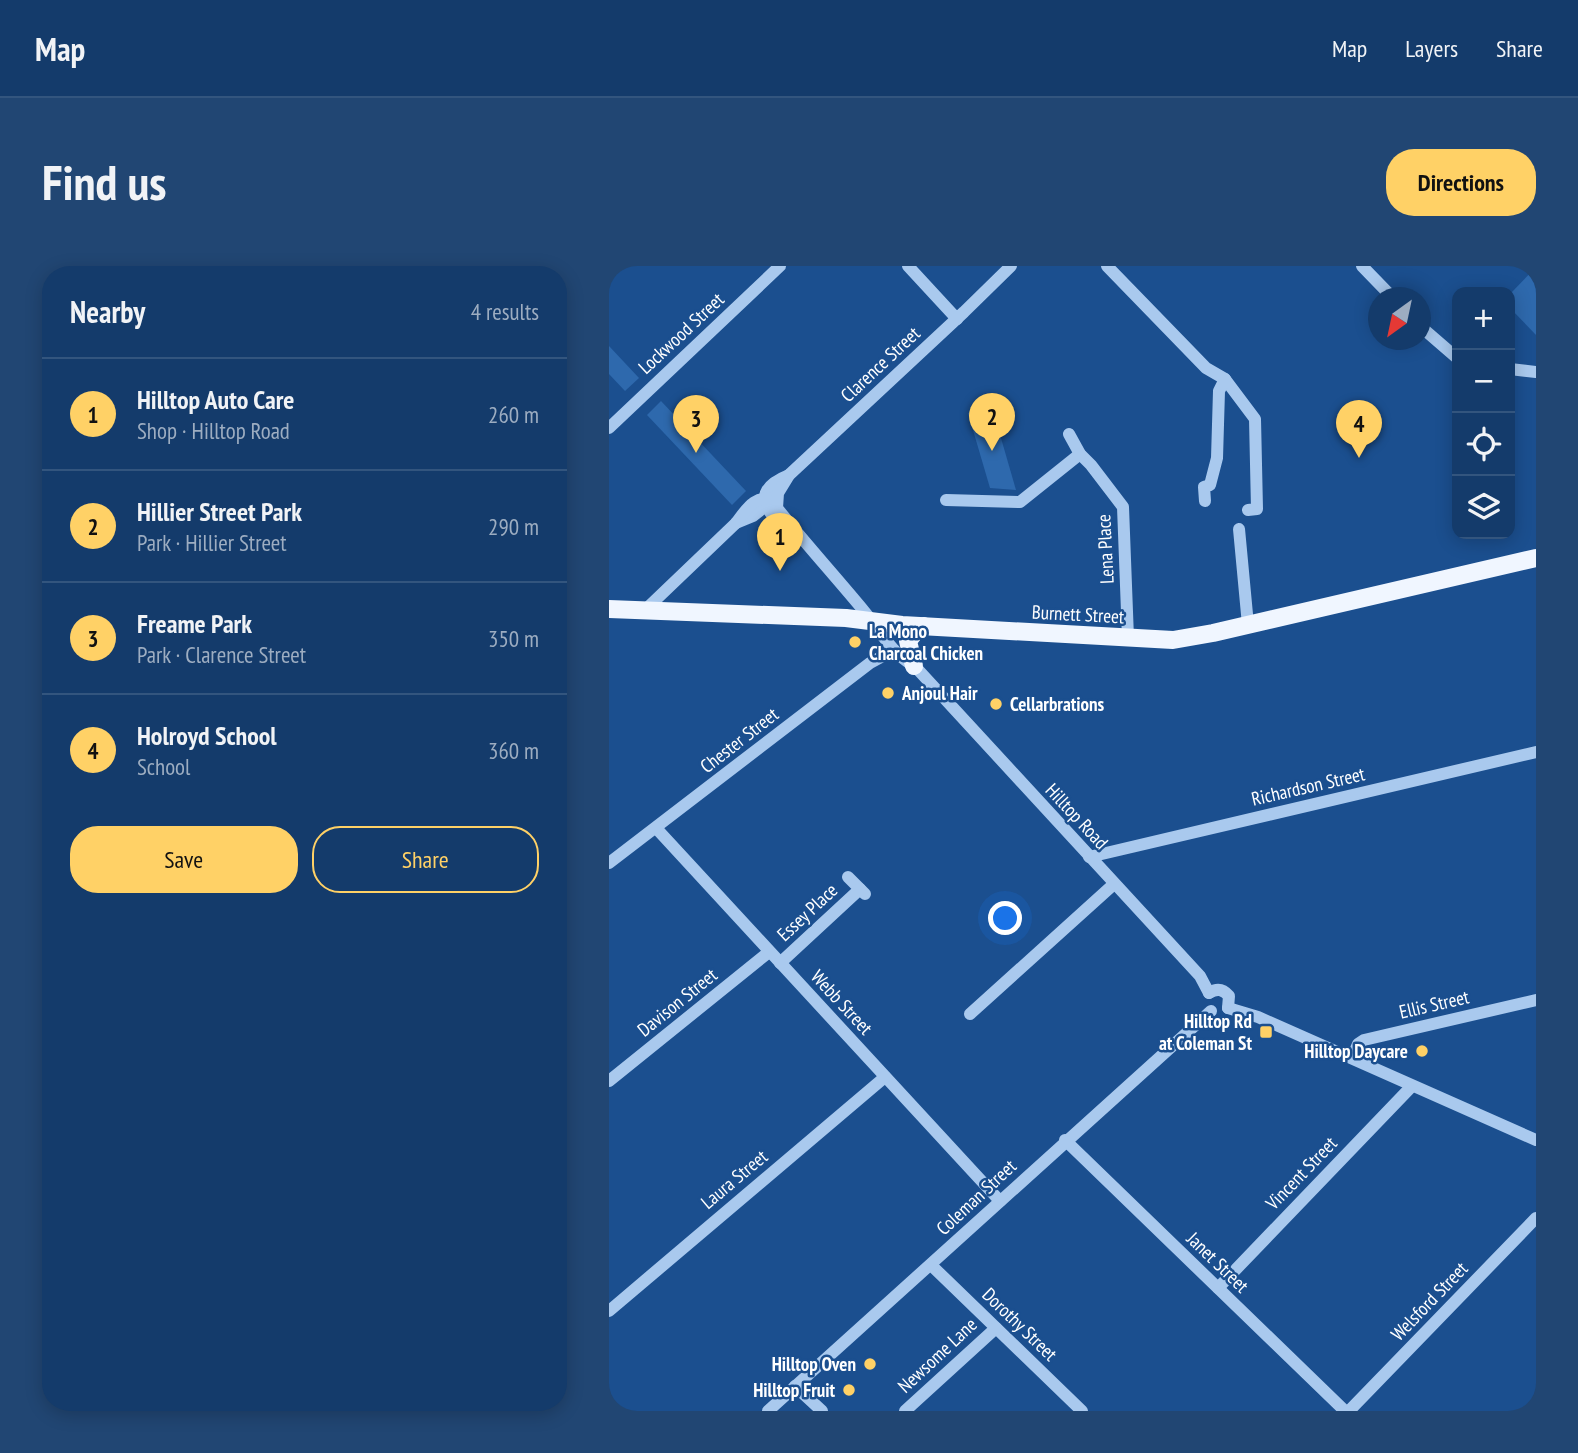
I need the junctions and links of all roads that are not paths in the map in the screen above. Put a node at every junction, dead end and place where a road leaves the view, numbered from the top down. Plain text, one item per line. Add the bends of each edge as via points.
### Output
1 (780, 266) edge
2 (908, 266) edge
3 (1011, 266) edge
4 (1107, 266) edge
5 (1362, 266) edge
6 (1382, 287) edge
7 (957, 319) junction
8 (1431, 336) edge
9 (1452, 354) edge
10 (1515, 370) edge
11 (1536, 372) edge
12 (1225, 379) junction
13 (609, 428) edge
14 (1069, 434) dead end
15 (1080, 454) junction
16 (772, 498) junction
17 (946, 500) dead end
18 (1205, 501) dead end
19 (1248, 510) dead end
20 (1239, 529) dead end
21 (1536, 558) edge
22 (609, 609) edge
23 (644, 611) junction
24 (873, 622) junction
25 (1248, 625) junction
26 (925, 626) junction
27 (1128, 638) junction
28 (894, 650) junction
29 (914, 666) junction
30 (1536, 752) edge
31 (656, 828) junction
32 (1089, 857) junction
33 (609, 863) edge
34 (848, 877) dead end
35 (1114, 884) junction
36 (769, 952) junction
37 (780, 963) junction
38 (1209, 993) junction
39 (1536, 1000) edge
40 (1228, 1008) junction
41 (1211, 1011) junction
42 (970, 1014) dead end
43 (1352, 1058) junction
44 (885, 1077) junction
45 (609, 1081) edge
46 (1412, 1086) junction
47 (1065, 1140) junction
48 (1536, 1140) edge
49 (1000, 1201) junction
50 (1536, 1218) edge
51 (931, 1265) junction
52 (1218, 1288) junction
53 (609, 1311) edge
54 (996, 1328) junction
55 (795, 1386) junction
56 (768, 1411) edge
57 (821, 1411) edge
58 (905, 1411) edge
59 (1082, 1411) edge
60 (1347, 1411) edge

1 - 13 street, Lockwood Street
2 - 7 street
3 - 7 street, Clarence Street
4 - 12 street via 1206,368
5 - 6 street
7 - 16 street, Clarence Street via 789,475 774,481 767,491
8 - 9 street
10 - 11 street
12 - 18 street via 1219,391 1217,458 1210,485 1205,487
12 - 19 street via 1255,419 1257,509
14 - 15 street, Lena Place
15 - 17 street via 1020,502
15 - 27 street, Lena Place via 1123,507
16 - 23 street via 760,497 747,508
16 - 24 street, Hilltop Road via 815,557
20 - 25 street
21 - 25 main road, Burnett Street
22 - 23 main road, Burnett Street
23 - 24 main road, Burnett Street
24 - 26 main road, Burnett Street
24 - 28 street, Hilltop Road
24 - 29 street, Hilltop Road
25 - 27 main road, Burnett Street via 1173,640
26 - 27 main road, Burnett Street
26 - 29 main road via 908,641
28 - 29 street, Hilltop Road
28 - 31 street, Chester Street via 870,663
29 - 32 street, Hilltop Road
30 - 32 street, Richardson Street
31 - 33 street, Chester Street
31 - 36 street, Webb Street
32 - 35 street, Hilltop Road
34 - 37 street, Essey Place via 863,892
35 - 38 street, Hilltop Road via 1200,976
35 - 42 street
36 - 37 street, Webb Street
36 - 45 street, Davison Street
37 - 44 street, Webb Street
38 - 40 street via 1224,991
38 - 41 street via 1206,1000
39 - 43 street, Ellis Street via 1364,1040
40 - 41 street via 1222,1013
40 - 43 street
41 - 47 street, Coleman Street
43 - 46 street
44 - 49 street, Webb Street
44 - 53 street, Laura Street
46 - 48 street
46 - 52 street, Vincent Street
47 - 49 street, Coleman Street
47 - 52 street, Janet Street
49 - 51 street, Coleman Street
50 - 60 street, Welsford Street
51 - 54 street, Dorothy Street
51 - 55 street, Coleman Street
52 - 60 street, Janet Street
54 - 58 street, Newsome Lane
54 - 59 street, Dorothy Street
55 - 56 street, Coleman Street
55 - 57 street

